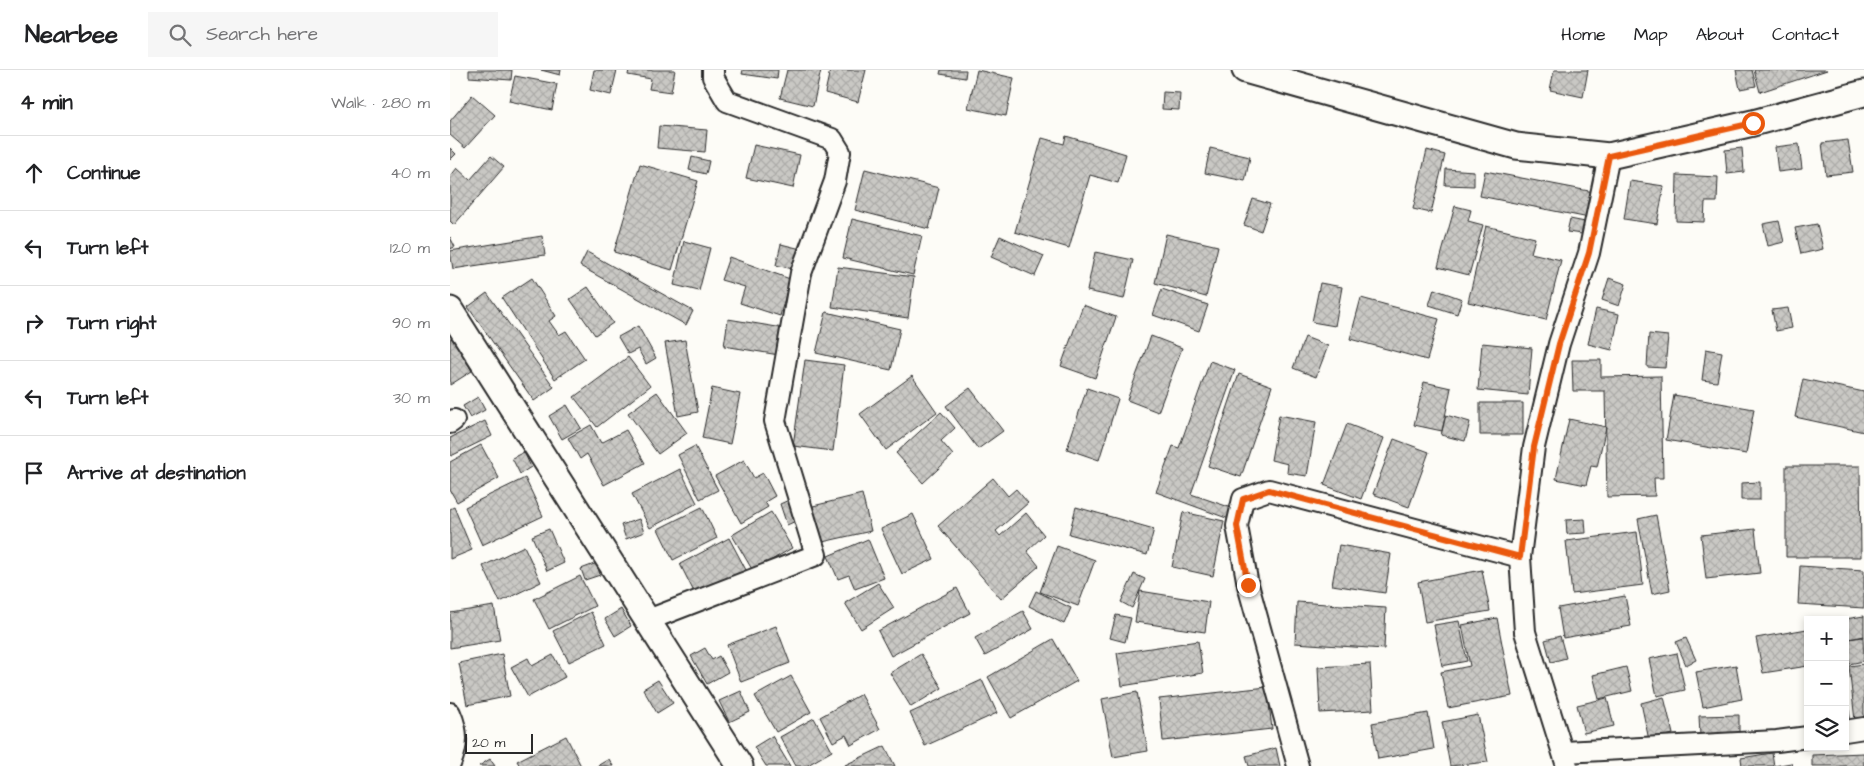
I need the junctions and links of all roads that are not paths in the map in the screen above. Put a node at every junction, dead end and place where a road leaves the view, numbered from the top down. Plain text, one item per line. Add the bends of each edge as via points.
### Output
1 (713, 70) edge
2 (1246, 70) edge
3 (1864, 93) edge
4 (1609, 156) junction
5 (450, 310) edge
6 (1520, 557) junction
7 (648, 620) junction
8 (450, 713) edge
9 (1864, 728) edge
10 (1849, 730) edge
11 (1804, 737) edge
12 (1565, 759) edge
13 (450, 764) edge
14 (740, 766) edge
15 (1298, 766) edge

1 - 7 street via 713,77 727,101 832,139 840,152 835,181 801,273 774,421 816,555
2 - 4 street via 1516,146
3 - 4 street via 1753,123
4 - 6 street via 1589,253 1559,344 1534,447
5 - 7 street
6 - 12 street via 1525,632
6 - 15 street via 1269,490 1243,499 1237,526 1248,585
7 - 14 street
8 - 13 street via 456,749
9 - 10 street
11 - 12 street

